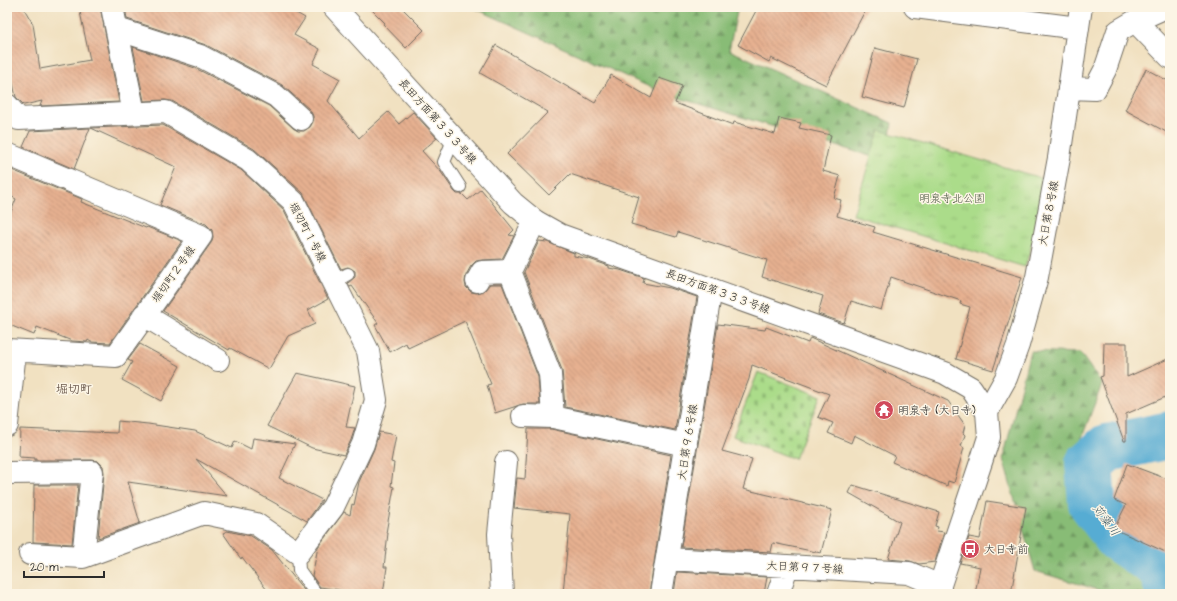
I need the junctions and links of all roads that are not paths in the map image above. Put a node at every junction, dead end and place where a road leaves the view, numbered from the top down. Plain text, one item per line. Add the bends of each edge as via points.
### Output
1 (112, 7) edge
2 (334, 7) edge
3 (915, 7) edge
4 (1166, 7) edge
5 (1079, 17) edge
6 (1135, 21) junction
7 (117, 29) junction
8 (1170, 57) edge
9 (1069, 88) junction
10 (134, 113) junction
11 (11, 118) edge
12 (301, 119) dead end
13 (454, 138) junction
14 (7, 154) edge
15 (460, 187) dead end
16 (535, 221) junction
17 (510, 271) junction
18 (476, 281) dead end
19 (711, 289) junction
20 (144, 316) junction
21 (11, 351) edge
22 (218, 360) dead end
23 (987, 412) junction
24 (523, 416) dead end
25 (553, 417) junction
26 (7, 425) edge
27 (686, 445) junction
28 (506, 462) dead end
29 (7, 474) edge
30 (298, 553) junction
31 (30, 554) dead end
32 (83, 557) junction
33 (668, 559) junction
34 (788, 566) junction
35 (939, 590) edge
36 (316, 594) edge
37 (502, 594) edge
38 (661, 594) edge
39 (778, 594) edge

1 - 7 street
2 - 13 street, 長田方面第３３３号線
3 - 5 street
4 - 6 street
5 - 9 street, 大日第８号線
6 - 8 street
6 - 9 street via 1118,31 1105,70 1095,89
7 - 10 street
7 - 12 street via 200,56 276,96
9 - 23 street, 大日第８号線 via 1037,277 1006,378
10 - 11 street, 堀切町１号線
10 - 30 street, 堀切町１号線 via 166,112 248,160 294,202 341,278 368,351 376,400 363,444 333,507
13 - 15 lane via 444,162
13 - 16 street, 長田方面第３３３号線 via 513,203
14 - 20 street, 堀切町２号線 via 200,236
16 - 17 street
16 - 19 street, 長田方面第３３３号線 via 560,235
17 - 18 street via 482,272
17 - 25 street via 550,374
19 - 23 street, 長田方面第３３３号線 via 945,372 972,388
19 - 27 street, 大日第９６号線
20 - 21 street, 堀切町２号線 via 116,356
20 - 22 street
21 - 26 street
23 - 35 street, 長田方面第３３３号線 via 989,437
24 - 25 street
25 - 27 street
27 - 33 street, 大日第９６号線
28 - 37 street via 499,534
29 - 32 street via 92,472
30 - 32 street via 256,524 204,513
30 - 36 lane via 299,570
31 - 32 street
33 - 34 street, 大日第９７号線
33 - 38 street, 大日第９６号線
34 - 35 street, 大日第９７号線 via 909,574
34 - 39 street

